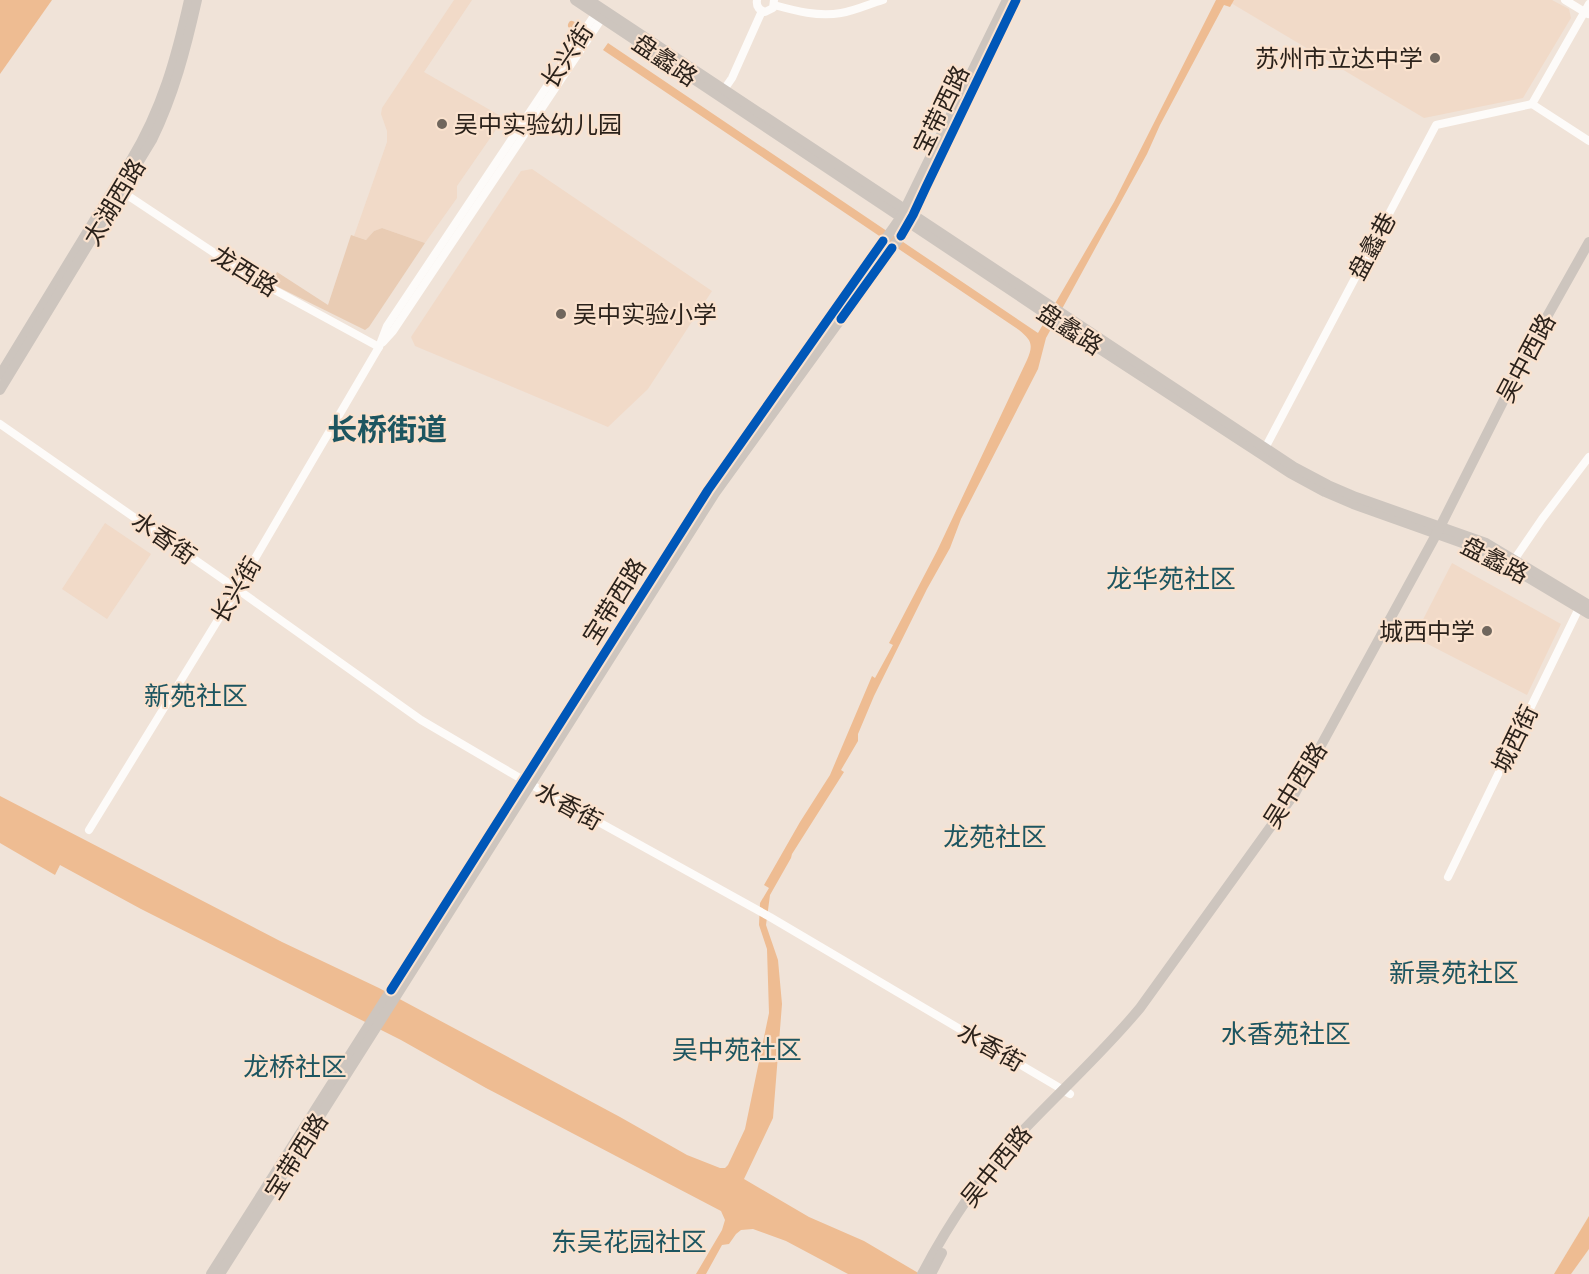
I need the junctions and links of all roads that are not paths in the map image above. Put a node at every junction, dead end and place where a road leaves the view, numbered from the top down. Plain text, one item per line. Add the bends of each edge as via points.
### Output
1 (189, 0) edge
2 (196, 0) edge
3 (575, 0) edge
4 (589, 0) edge
5 (757, 0) edge
6 (883, 0) edge
7 (1007, 0) edge
8 (1016, 0) edge
9 (1565, 0) edge
10 (774, 2) edge
11 (1588, 10) edge
12 (762, 11) junction
13 (601, 13) junction
14 (721, 93) junction
15 (1532, 104) junction
16 (1589, 141) edge
17 (118, 189) junction
18 (907, 216) junction
19 (1589, 242) edge
20 (1589, 257) edge
21 (379, 347) junction
22 (0, 375) edge
23 (0, 390) edge
24 (0, 424) edge
25 (1263, 452) junction
26 (1589, 456) edge
27 (1442, 531) junction
28 (1512, 563) junction
29 (237, 589) junction
30 (1583, 605) edge
31 (1589, 614) edge
32 (526, 782) junction
33 (90, 830) dead end
34 (1448, 877) dead end
35 (370, 1030) junction
36 (1067, 1092) junction
37 (927, 1273) edge
38 (211, 1274) edge
39 (220, 1274) edge

1 - 17 main road, 太湖西路 via 162,98
2 - 17 main road, 太湖西路 via 167,107 146,150
3 - 13 main road, 盘蠡路
4 - 13 main road, 盘蠡路
5 - 12 street
6 - 10 street via 841,13 819,14 797,12
7 - 18 main road, 宝带西路
8 - 18 main road, 宝带西路 via 926,187
9 - 11 street
10 - 12 street via 771,10
11 - 15 street
12 - 14 street via 732,78
13 - 14 main road, 盘蠡路
13 - 21 street, 长兴街 via 387,326
14 - 18 main road, 盘蠡路
15 - 16 street
15 - 25 street, 盘蠡巷 via 1436,125
17 - 21 street, 龙西路 via 249,276
17 - 22 main road, 太湖西路
17 - 23 main road, 太湖西路
18 - 25 main road, 盘蠡路
18 - 32 main road, 宝带西路 via 715,493
19 - 27 main road, 吴中西路 via 1535,338
20 - 27 main road, 吴中西路
21 - 29 street, 长兴街
24 - 29 street, 水香街
25 - 27 main road, 盘蠡路 via 1301,479 1339,498
26 - 28 street
27 - 28 main road, 盘蠡路
27 - 36 main road, 吴中西路 via 1295,793 1140,1008
28 - 30 main road, 盘蠡路
29 - 32 street, 水香街 via 421,720
29 - 33 street, 长兴街
30 - 31 main road, 盘蠡路
30 - 34 street, 城西街
32 - 35 main road, 宝带西路
32 - 36 street, 水香街 via 770,917
35 - 38 main road, 宝带西路
35 - 39 main road, 宝带西路
36 - 37 main road, 吴中西路 via 984,1188

